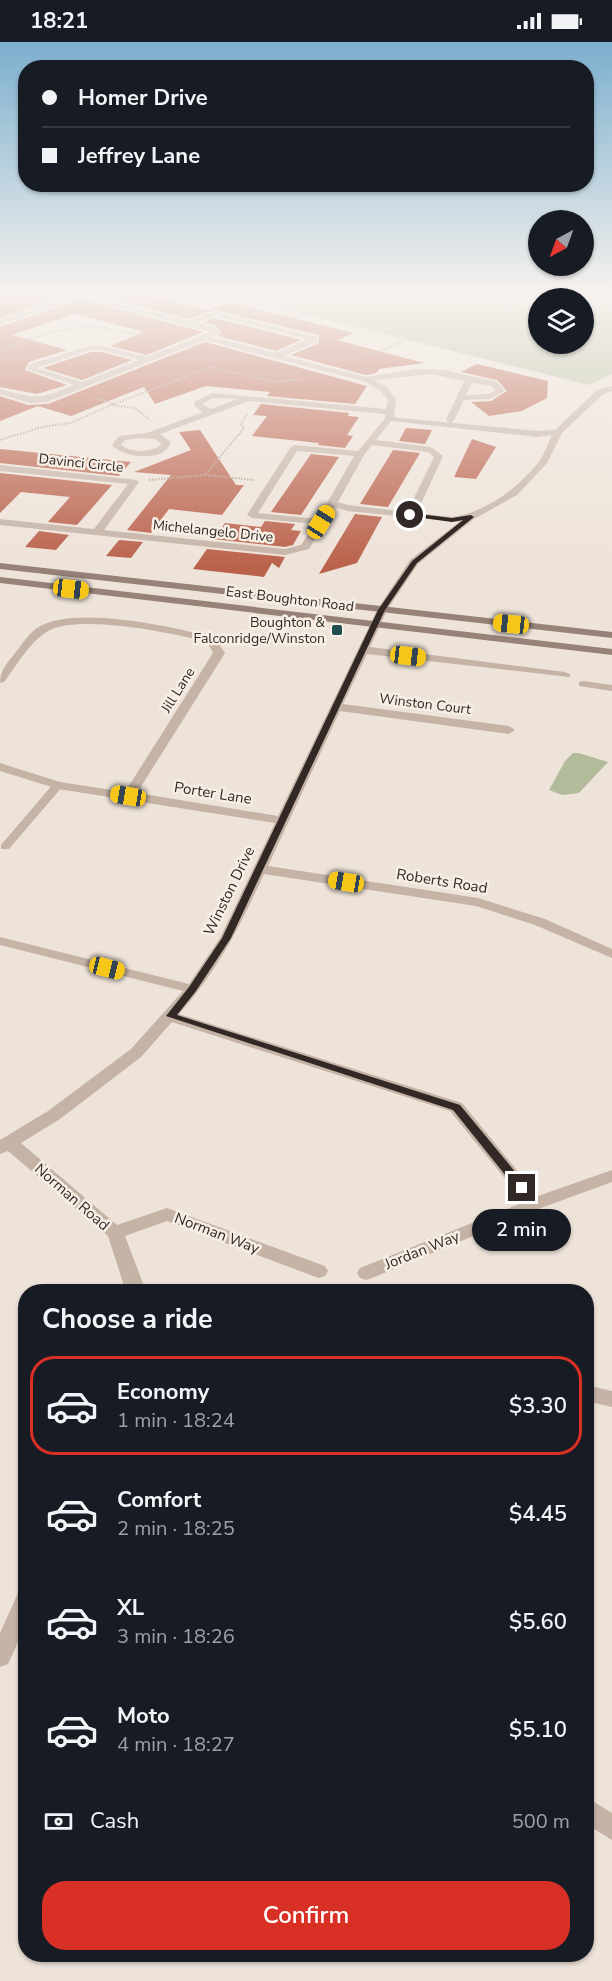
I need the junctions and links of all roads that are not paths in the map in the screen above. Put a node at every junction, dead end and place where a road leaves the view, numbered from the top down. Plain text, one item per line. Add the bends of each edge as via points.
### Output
1 (79, 386) edge
2 (381, 386) edge
3 (466, 386) edge
4 (496, 386) edge
5 (612, 388) edge
6 (0, 391) edge
7 (248, 398) junction
8 (461, 398) junction
9 (210, 412) junction
10 (390, 415) junction
11 (450, 420) junction
12 (558, 432) junction
13 (149, 435) junction
14 (371, 442) junction
15 (360, 454) junction
16 (0, 468) edge
17 (333, 503) junction
18 (414, 508) junction
19 (471, 517) junction
20 (0, 522) edge
21 (321, 522) junction
22 (97, 532) junction
23 (0, 566) edge
24 (0, 580) edge
25 (382, 610) junction
26 (375, 624) junction
27 (612, 635) edge
28 (364, 650) junction
29 (612, 652) edge
30 (565, 675) dead end
31 (0, 680) edge
32 (583, 684) dead end
33 (612, 687) edge
34 (337, 708) junction
35 (509, 730) dead end
36 (0, 767) edge
37 (58, 785) junction
38 (128, 796) junction
39 (282, 820) junction
40 (5, 847) dead end
41 (258, 869) junction
42 (0, 941) edge
43 (612, 954) edge
44 (193, 989) junction
45 (171, 1016) junction
46 (5, 1146) edge
47 (612, 1176) edge
48 (535, 1204) junction
49 (115, 1233) junction
50 (319, 1271) dead end
51 (366, 1273) dead end
52 (132, 1284) edge
53 (594, 1395) edge
54 (612, 1399) edge
55 (18, 1618) edge
56 (0, 1657) edge
57 (594, 1815) edge
58 (612, 1827) edge

1 - 6 street via 44,400 29,400
2 - 10 street via 392,400
3 - 8 street
4 - 8 street via 501,391 490,396
5 - 12 street via 600,392
7 - 9 street
7 - 9 street via 220,395 201,399 198,405
7 - 10 street
8 - 11 street
9 - 13 street
10 - 11 street
10 - 12 street via 399,421 538,434
10 - 14 street, Michelangelo Drive
11 - 12 street
12 - 19 street, Winston Drive via 544,461 514,493
13 - 13 street via 122,438 116,446 125,452 144,453 166,446 164,439
14 - 15 street, Michelangelo Drive
14 - 18 street via 431,450 439,456
15 - 17 street, Michelangelo Drive
15 - 21 street via 294,448 252,515
16 - 22 street, Davinci Circle via 134,482
17 - 18 street
17 - 19 street via 452,520
17 - 21 street, Michelangelo Drive
18 - 19 street
19 - 25 street, Winston Drive via 414,562
20 - 22 street, Michelangelo Drive
21 - 22 street, Michelangelo Drive via 305,547 285,552
23 - 25 main road, East Boughton Road
24 - 26 main road, East Boughton Road
25 - 26 street, Winston Drive
25 - 27 main road, East Boughton Road
26 - 28 street, Winston Drive
26 - 29 main road, East Boughton Road
28 - 30 street
28 - 34 street, Winston Drive
31 - 38 street, Jill Lane via 42,629 58,622 128,625 212,640 219,653
32 - 33 street
34 - 35 street, Winston Court
34 - 39 street, Winston Drive
36 - 37 street, Porter Lane
37 - 38 street, Porter Lane
37 - 40 lane
38 - 39 street, Porter Lane
39 - 41 street, Winston Drive
41 - 43 street, Roberts Road via 478,902 540,922
41 - 44 street, Winston Drive via 227,938
42 - 44 street
44 - 45 street, Winston Drive
45 - 46 street, Winston Drive via 136,1053 54,1115
45 - 48 street via 456,1107
46 - 49 street, Norman Road
47 - 48 street, Jordan Way
48 - 51 street, Jordan Way
49 - 50 street, Norman Way via 167,1214
49 - 52 street, Norman Road
53 - 54 street
55 - 56 street
57 - 58 street

